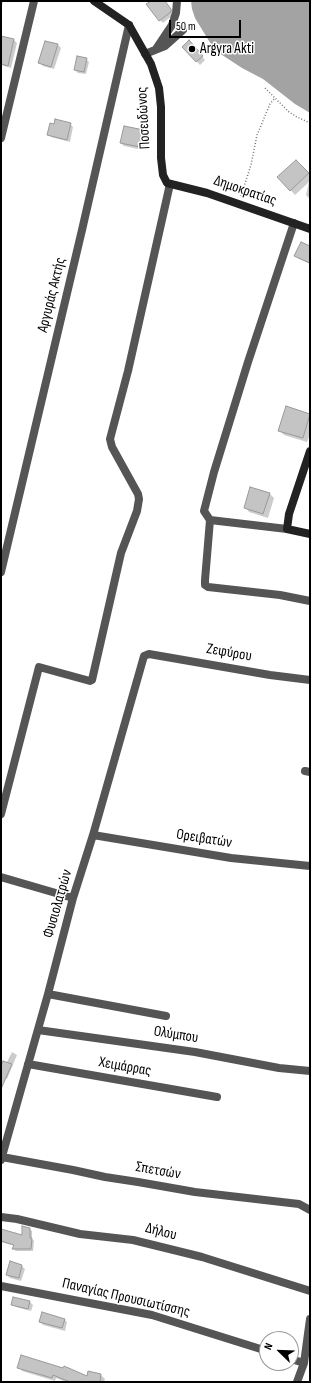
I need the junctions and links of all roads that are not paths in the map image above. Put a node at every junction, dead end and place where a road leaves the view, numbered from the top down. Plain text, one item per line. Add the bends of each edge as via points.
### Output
1 (34, 1) edge
2 (94, 1) edge
3 (177, 1) edge
4 (129, 25) junction
5 (183, 30) dead end
6 (156, 49) junction
7 (145, 54) junction
8 (1, 138) edge
9 (170, 184) junction
10 (294, 223) junction
11 (310, 229) edge
12 (310, 451) edge
13 (210, 520) junction
14 (287, 529) junction
15 (310, 534) edge
16 (1, 572) edge
17 (310, 601) edge
18 (144, 656) joint
19 (310, 680) edge
20 (1, 814) edge
21 (93, 835) junction
22 (310, 866) edge
23 (1, 877) edge
24 (73, 898) junction
25 (48, 994) junction
26 (166, 1016) dead end
27 (38, 1030) junction
28 (28, 1064) junction
29 (310, 1071) edge
30 (217, 1097) dead end
31 (1, 1159) edge
32 (310, 1210) edge
33 (1, 1216) edge
34 (1, 1286) edge
35 (310, 1291) edge
36 (310, 1319) edge
37 (259, 1349) edge
38 (299, 1361) edge
39 (304, 1363) junction
40 (297, 1382) edge

1 - 8 street
2 - 4 street, Ποσειδώνος
3 - 6 street via 172,25
4 - 7 street, Ποσειδώνος
4 - 16 street, Αργυράς Ακτής
5 - 6 street via 165,46
6 - 7 street
7 - 9 street, Ποσειδώνος via 151,64 158,88 161,106 162,170 164,180
9 - 10 street, Δημοκρατίας via 207,193
9 - 20 street via 110,439 139,499 121,553 92,680 39,667
10 - 11 street, Δημοκρατίας
10 - 13 street via 214,472 204,511
12 - 14 street
13 - 14 street
13 - 17 street via 205,585
14 - 15 street
18 - 19 street, Ζεφύρου via 149,654
18 - 21 street, Φυσιολατρών
21 - 22 street, Ορειβατών via 232,858
21 - 24 street, Φυσιολατρών
23 - 24 street
24 - 25 street, Φυσιολατρών
25 - 26 street
25 - 27 street, Φυσιολατρών
27 - 28 street, Φυσιολατρών
27 - 29 street, Ολύμπου
28 - 30 street, Χειμάρρας
28 - 31 street, Φυσιολατρών
31 - 32 street, Σπετσών via 195,1192 299,1204
33 - 35 street, Δήλου via 80,1234 133,1240 202,1257
34 - 37 street, Παναγίας Προυσιωτίσσης via 152,1316
36 - 39 street
38 - 39 street
39 - 40 street

